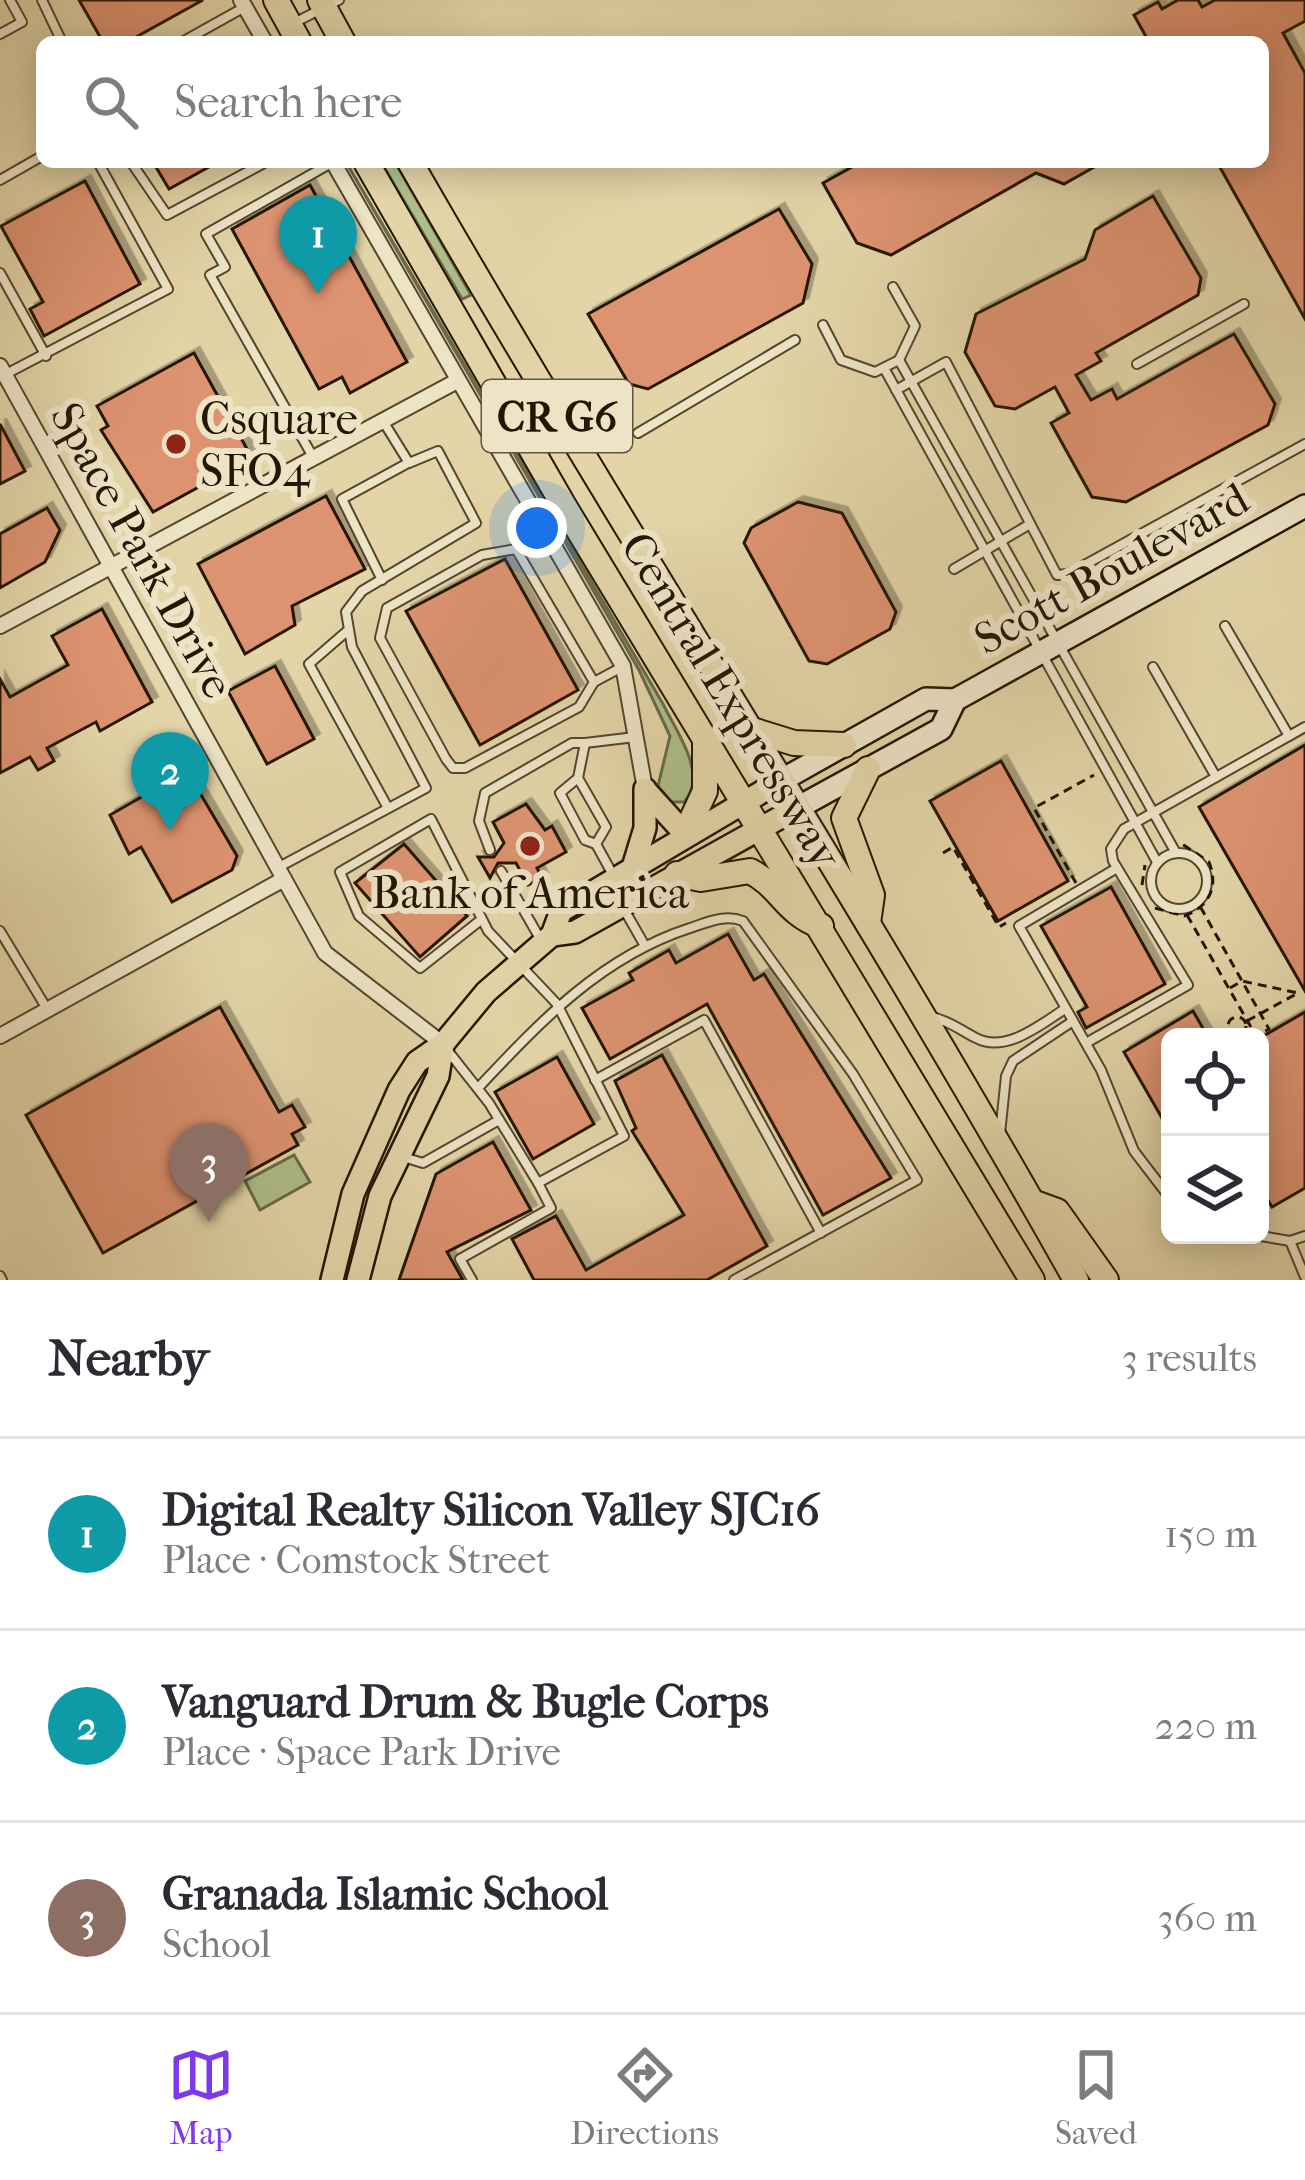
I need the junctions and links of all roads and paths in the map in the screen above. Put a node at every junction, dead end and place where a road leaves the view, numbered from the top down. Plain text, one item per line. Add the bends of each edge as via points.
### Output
1 (10, 0) edge
2 (43, 0) edge
3 (275, 0) edge
4 (243, 3) edge
5 (328, 3) edge
6 (0, 34) edge
7 (294, 34) edge
8 (59, 36) edge
9 (191, 36) edge
10 (262, 36) edge
11 (341, 36) edge
12 (36, 159) edge
13 (101, 168) edge
14 (135, 168) edge
15 (255, 168) edge
16 (322, 168) edge
17 (336, 168) edge
18 (369, 168) edge
19 (413, 168) edge
20 (0, 180) edge
21 (0, 272) edge
22 (893, 287) dead end
23 (1244, 304) dead end
24 (823, 325) dead end
25 (795, 340) dead end
26 (46, 356) junction
27 (899, 360) junction
28 (1137, 364) dead end
29 (884, 368) junction
30 (2, 370) edge
31 (457, 381) junction
32 (911, 382) junction
33 (896, 390) junction
34 (383, 421) junction
35 (638, 433) dead end
36 (1305, 444) edge
37 (314, 458) junction
38 (409, 463) junction
39 (1305, 506) edge
40 (1030, 524) junction
41 (544, 532) junction
42 (1002, 542) junction
43 (983, 548) junction
44 (516, 549) junction
45 (111, 567) junction
46 (954, 569) dead end
47 (382, 580) junction
48 (0, 626) edge
49 (1225, 626) dead end
50 (347, 632) junction
51 (1048, 646) junction
52 (623, 666) junction
53 (1153, 667) dead end
54 (593, 682) junction
55 (955, 700) junction
56 (1305, 727) edge
57 (749, 729) junction
58 (705, 736) junction
59 (1289, 736) junction
60 (637, 737) junction
61 (585, 743) junction
62 (844, 745) junction
63 (868, 769) junction
64 (1094, 775) dead end
65 (1216, 777) junction
66 (578, 778) junction
67 (782, 780) junction
68 (645, 789) junction
69 (745, 800) junction
70 (799, 807) junction
71 (388, 808) junction
72 (1154, 812) junction
73 (1135, 823) junction
74 (761, 827) junction
75 (686, 834) junction
76 (596, 844) junction
77 (1174, 848) junction
78 (490, 850) dead end
79 (943, 853) dead end
80 (1155, 858) junction
81 (634, 864) junction
82 (1117, 868) junction
83 (501, 872) dead end
84 (281, 874) junction
85 (677, 874) junction
86 (614, 876) junction
87 (1077, 884) dead end
88 (1144, 894) dead end
89 (620, 902) junction
90 (1151, 904) dead end
91 (1201, 908) junction
92 (1187, 915) junction
93 (1018, 916) dead end
94 (482, 919) junction
95 (868, 923) junction
96 (1210, 923) junction
97 (821, 926) junction
98 (0, 931) edge
99 (1196, 931) junction
100 (1218, 938) junction
101 (547, 939) junction
102 (645, 946) junction
103 (1205, 946) junction
104 (1227, 955) junction
105 (520, 960) junction
106 (1214, 961) junction
107 (1235, 969) junction
108 (1222, 976) junction
109 (1242, 981) junction
110 (1229, 988) junction
111 (1252, 998) junction
112 (557, 1004) junction
113 (1239, 1005) junction
114 (1065, 1009) junction
115 (47, 1010) junction
116 (1260, 1014) junction
117 (922, 1015) junction
118 (1072, 1021) junction
119 (1246, 1021) junction
120 (0, 1036) edge
121 (1086, 1043) junction
122 (442, 1044) junction
123 (596, 1080) junction
124 (478, 1088) junction
125 (499, 1120) junction
126 (997, 1141) junction
127 (396, 1155) junction
128 (538, 1184) junction
129 (1161, 1186) edge
130 (1033, 1202) junction
131 (821, 1233) junction
132 (1269, 1237) edge
133 (1305, 1237) edge
134 (1290, 1241) junction
135 (1305, 1277) edge
136 (332, 1280) edge
137 (358, 1280) edge
138 (472, 1280) edge
139 (734, 1280) edge
140 (1032, 1280) edge
141 (1076, 1280) edge
142 (1106, 1280) edge

1 - 6 lane via 22,22
2 - 8 lane
3 - 7 highway
4 - 9 lane
4 - 10 street
5 - 7 lane
5 - 11 highway
12 - 20 lane
13 - 26 lane via 168,289
14 - 15 lane via 167,215
16 - 37 lane via 206,234 225,267 210,275
17 - 31 street
18 - 58 highway, Central Expressway / CR G6
19 - 57 highway, Central Expressway / CR G6
21 - 26 lane
22 - 27 lane via 915,326
23 - 28 lane
24 - 29 lane via 841,360
25 - 35 lane
26 - 30 lane
27 - 29 lane
27 - 32 lane
29 - 33 lane
30 - 45 street, Space Park Drive
31 - 34 street
31 - 41 street
32 - 33 lane
32 - 40 lane via 946,362
32 - 42 lane
33 - 43 lane
34 - 37 street
34 - 38 lane
36 - 40 lane via 1068,574 1057,575
37 - 45 street
38 - 47 lane via 341,503
38 - 47 lane via 438,451 476,524
39 - 51 main road, Scott Boulevard
40 - 42 lane
41 - 44 lane
41 - 52 street
42 - 43 lane
42 - 51 lane
43 - 46 lane
43 - 51 lane
44 - 54 lane
44 - 54 lane via 482,555 387,608 380,638 446,759 465,768 579,706
45 - 48 street
45 - 84 street, Space Park Drive
47 - 50 lane via 349,603
49 - 59 lane
50 - 71 lane via 309,664
50 - 71 lane via 425,780 426,788
51 - 55 main road, Scott Boulevard
51 - 72 lane
51 - 73 lane
52 - 54 lane
52 - 60 street
53 - 65 lane
55 - 62 main road, Scott Boulevard via 926,699
55 - 63 main road, Scott Boulevard via 940,729
56 - 59 lane
57 - 62 highway via 794,743
57 - 67 highway, Central Expressway / CR G6
58 - 69 highway, Central Expressway / CR G6
58 - 75 highway via 705,791
59 - 65 lane
60 - 61 lane
60 - 68 street
61 - 66 lane
61 - 78 lane via 485,793 479,821
62 - 67 main road, Scott Boulevard
63 - 70 main road, Scott Boulevard
63 - 95 highway via 844,818 872,895
64 - 87 path via 1034,808
65 - 72 lane
66 - 76 lane via 605,827
66 - 76 lane via 560,794 585,840
67 - 69 main road, Scott Boulevard
67 - 70 highway, Central Expressway / CR G6
68 - 75 main road
68 - 81 main road
69 - 74 highway, Central Expressway / CR G6
69 - 75 main road, Scott Boulevard
70 - 74 main road, Scott Boulevard
70 - 95 highway, Central Expressway / CR G6
71 - 84 lane
72 - 73 lane
72 - 77 lane
73 - 80 lane
73 - 82 lane via 1112,848
74 - 85 main road, Scott Boulevard
74 - 97 highway, Central Expressway / CR G6
75 - 81 main road, Scott Boulevard
76 - 86 lane
77 - 80 lane
77 - 80 lane via 1206,873 1205,892 1192,906 1173,908 1157,898
77 - 91 path via 1196,848 1209,862 1213,890
79 - 93 path via 953,847 999,927
80 - 88 path via 1142,871
81 - 86 main road, Scott Boulevard
82 - 114 lane via 1019,926
82 - 121 lane via 1189,985
83 - 101 lane
84 - 115 street
84 - 122 street, Space Park Drive via 325,953
85 - 89 main road, Scott Boulevard
85 - 97 highway via 750,871 795,916
86 - 101 main road, Scott Boulevard via 561,911
89 - 101 main road, Scott Boulevard via 575,932
89 - 102 lane
90 - 92 path
91 - 92 path
91 - 96 path
92 - 99 path
94 - 94 lane via 431,819 340,872 359,916 420,968
94 - 105 lane
95 - 117 highway, Central Expressway / CR G6
96 - 99 path
96 - 100 path
97 - 140 highway, Central Expressway / CR G6
98 - 115 lane
99 - 103 path
100 - 103 path
100 - 104 path
101 - 105 main road, Scott Boulevard
102 - 112 lane
102 - 131 lane via 727,917 743,921 880,1116 917,1180
103 - 106 path
104 - 106 path
104 - 107 path
105 - 112 lane
105 - 122 main road, Scott Boulevard
106 - 108 path
107 - 108 path
107 - 109 path
108 - 110 path
109 - 110 path
109 - 111 path
109 - 116 path via 1298,993
110 - 113 path
111 - 113 path
111 - 116 path
112 - 123 lane
112 - 124 lane
113 - 119 path
114 - 117 lane via 999,1042
114 - 118 lane
115 - 120 street
116 - 119 path
116 - 119 path via 1269,1029 1256,1036
117 - 126 highway, Central Expressway / CR G6
118 - 121 lane
118 - 126 lane via 1013,1061
121 - 129 lane via 1134,1151
122 - 124 lane
122 - 127 main road, Scott Boulevard via 438,1076
122 - 136 main road, Scott Boulevard via 417,1062 370,1149
123 - 128 lane via 624,1136
123 - 131 lane via 704,1020
124 - 125 lane
125 - 127 lane via 423,1163
125 - 128 lane
126 - 130 highway, Central Expressway / CR G6
127 - 137 main road, Scott Boulevard
128 - 138 lane via 550,1208 460,1258
130 - 141 highway, Central Expressway / CR G6
130 - 142 highway via 1057,1210
131 - 139 lane
132 - 134 lane
133 - 134 lane
134 - 135 lane

